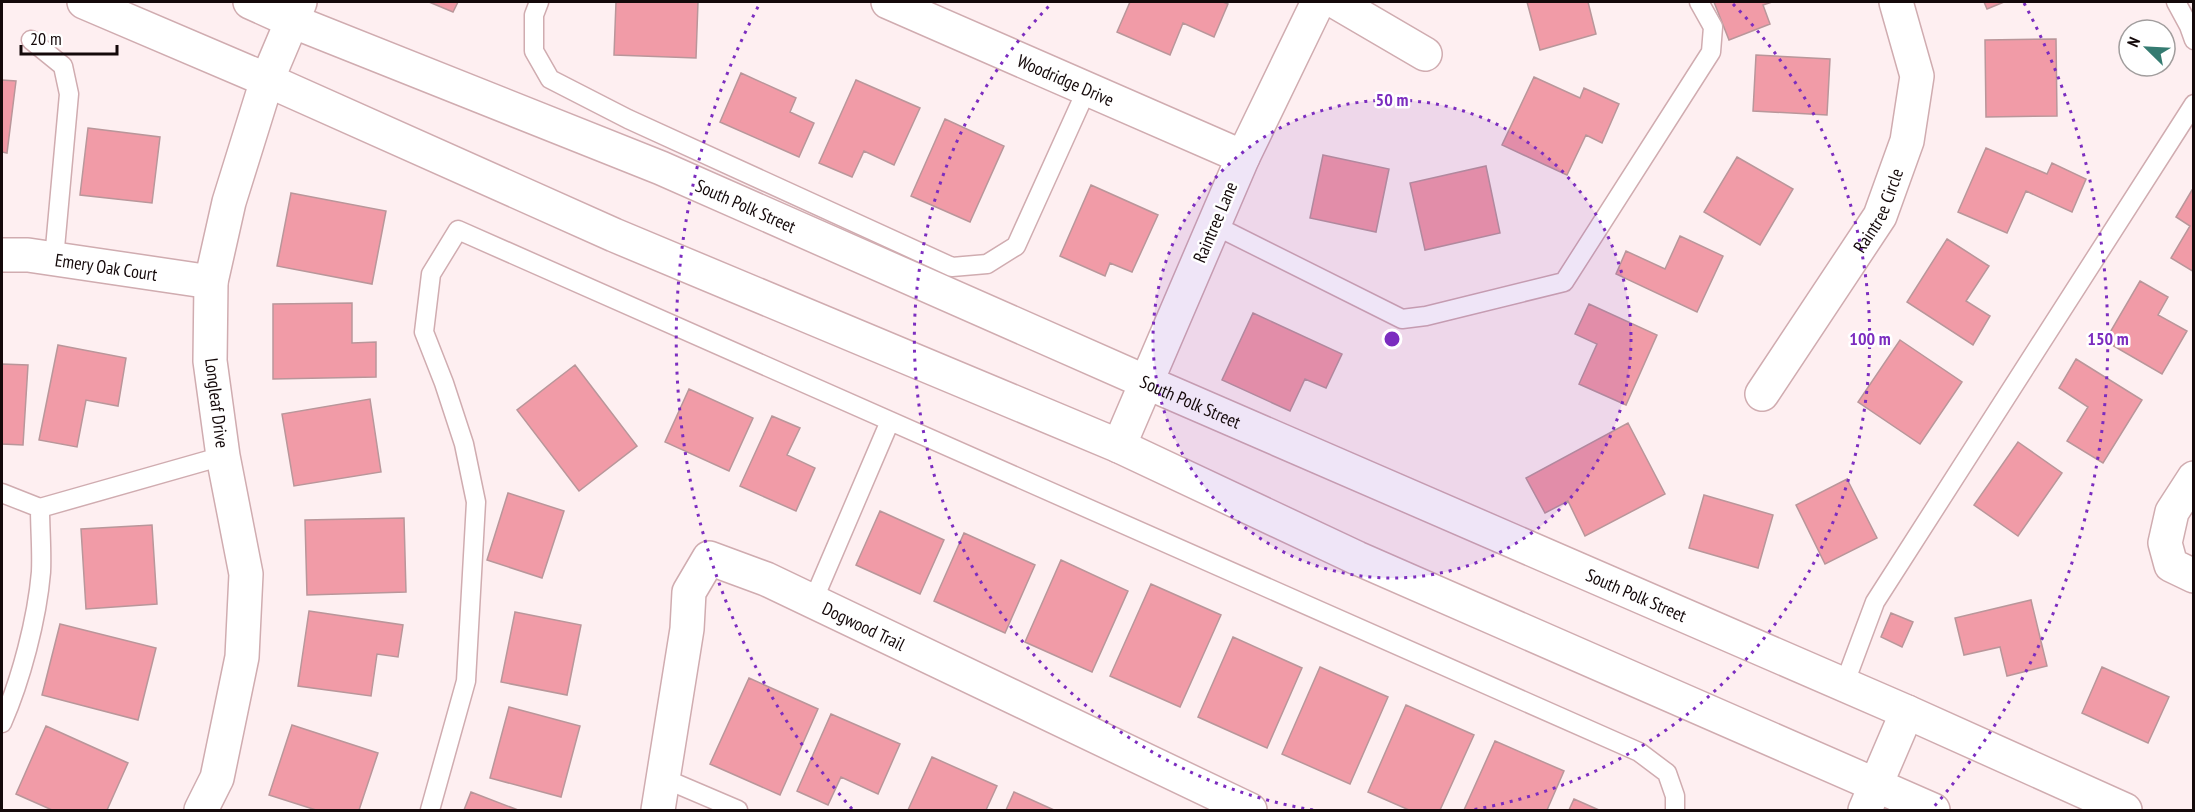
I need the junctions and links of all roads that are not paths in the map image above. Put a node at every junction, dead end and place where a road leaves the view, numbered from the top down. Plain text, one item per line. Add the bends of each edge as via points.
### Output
1 (84, 2) edge
2 (250, 2) edge
3 (539, 2) edge
4 (888, 2) edge
5 (1318, 2) edge
6 (1336, 2) edge
7 (1699, 2) edge
8 (1896, 2) edge
9 (2176, 2) edge
10 (296, 11) edge
11 (31, 40) dead end
12 (2193, 40) edge
13 (1425, 54) dead end
14 (267, 80) junction
15 (1088, 89) junction
16 (2193, 104) edge
17 (1243, 157) junction
18 (1214, 225) junction
19 (2, 255) edge
20 (54, 259) junction
21 (211, 282) junction
22 (1146, 382) junction
23 (1762, 394) dead end
24 (890, 421) junction
25 (1119, 446) junction
26 (224, 456) junction
27 (2193, 478) edge
28 (2, 493) edge
29 (40, 508) junction
30 (2193, 576) edge
31 (813, 601) junction
32 (1844, 685) junction
33 (1906, 712) junction
34 (2, 723) edge
35 (663, 778) junction
36 (1871, 798) edge
37 (201, 810) edge
38 (430, 810) edge
39 (658, 810) edge
40 (738, 810) edge
41 (1250, 810) edge
42 (1675, 810) edge
43 (1933, 810) edge
44 (2126, 810) edge

1 - 14 main road
2 - 10 main road, South Polk Street
3 - 15 lane via 534,15 534,51 550,79 628,119 952,267 987,264 1016,246
4 - 15 main road, Woodridge Drive
5 - 17 main road, Raintree Lane
6 - 13 main road
7 - 18 lane via 1713,27 1712,52 1564,282 1402,319
8 - 23 main road, Raintree Circle via 1917,76 1907,141 1880,216
9 - 12 lane
10 - 14 main road, Longleaf Drive
10 - 22 main road, South Polk Street
11 - 20 lane via 63,66 69,94
14 - 21 main road, Longleaf Drive via 229,202
14 - 25 main road via 614,235
15 - 17 main road, Woodridge Drive
16 - 32 lane via 1875,602
17 - 18 main road, Raintree Lane
18 - 22 main road, Raintree Lane
19 - 20 main road, Emery Oak Court
20 - 21 main road, Emery Oak Court
21 - 26 main road, Longleaf Drive via 210,361
22 - 25 main road, Raintree Lane
22 - 32 main road, South Polk Street
24 - 31 lane
24 - 38 lane via 459,231 431,274 424,333 464,444 476,502 466,681
24 - 42 lane via 1639,752 1667,773
25 - 36 main road
26 - 29 lane
26 - 37 main road, Longleaf Drive via 246,574 242,657 217,778
27 - 30 main road via 2172,512 2165,543 2171,565
28 - 29 lane
29 - 34 lane via 41,572 33,621 15,693
31 - 35 main road, Dogwood Trail via 709,558 689,592 687,628
31 - 41 main road, Dogwood Trail
32 - 33 main road, South Polk Street
33 - 36 main road
33 - 44 main road, South Polk Street
35 - 39 main road, Dogwood Trail
35 - 40 lane
36 - 43 main road

